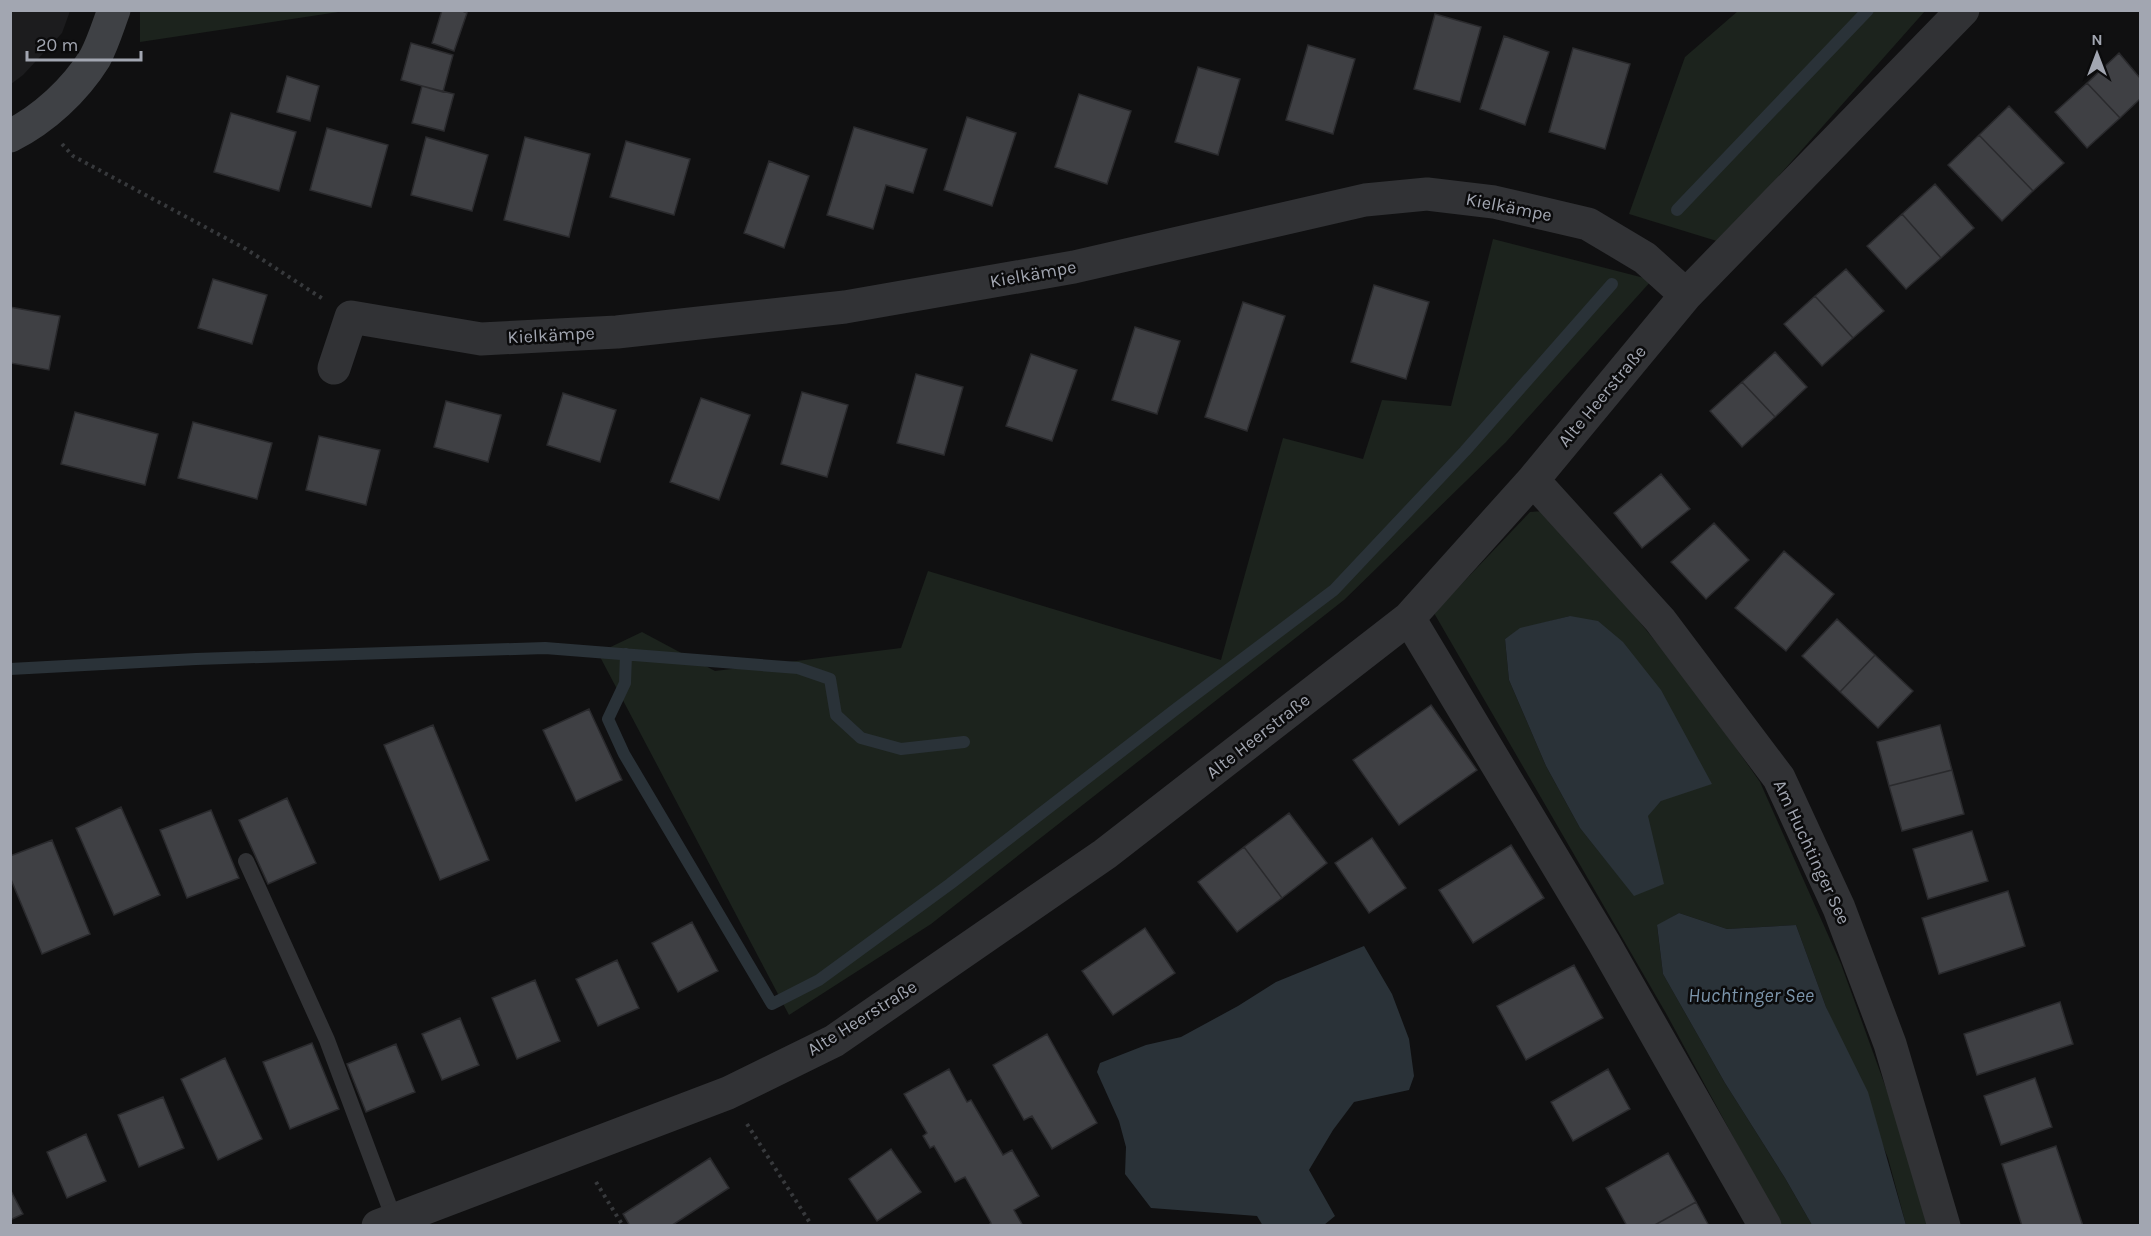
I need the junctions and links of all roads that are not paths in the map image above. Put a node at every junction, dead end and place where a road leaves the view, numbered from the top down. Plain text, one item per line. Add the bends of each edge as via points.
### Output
1 (114, 10) edge
2 (1963, 10) edge
3 (10, 136) edge
4 (1686, 294) junction
5 (334, 368) dead end
6 (1533, 480) junction
7 (1409, 618) junction
8 (246, 861) dead end
9 (386, 1222) edge
10 (1765, 1226) edge
11 (1944, 1226) edge

1 - 3 street via 96,56 77,85 39,118
2 - 4 street, Alte Heerstraße
4 - 5 street, Kielkämpe via 1645,258 1588,224 1494,202 1427,194 1365,200 1074,267 845,307 617,332 482,339 351,317
4 - 6 street, Alte Heerstraße
6 - 7 street, Alte Heerstraße
6 - 11 street, Am Huchtinger See via 1660,620 1779,778 1839,908 1890,1044
7 - 9 street, Alte Heerstraße via 1104,854 834,1041 728,1093
7 - 10 street via 1604,943
8 - 9 lane via 327,1040

